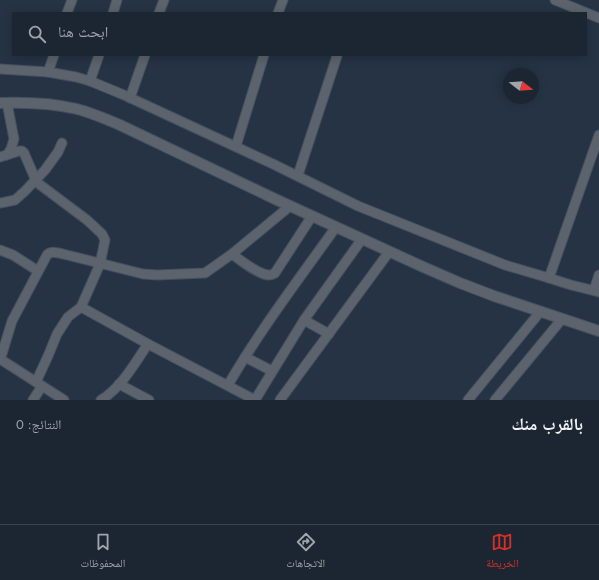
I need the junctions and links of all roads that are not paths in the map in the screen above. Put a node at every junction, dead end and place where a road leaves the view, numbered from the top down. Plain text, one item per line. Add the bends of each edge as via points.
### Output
1 (72, 0) edge
2 (117, 0) edge
3 (164, 0) edge
4 (283, 0) edge
5 (555, 0) edge
6 (67, 12) edge
7 (113, 12) edge
8 (159, 12) edge
9 (278, 12) edge
10 (584, 12) edge
11 (587, 13) edge
12 (599, 18) edge
13 (54, 56) edge
14 (99, 56) edge
15 (145, 56) edge
16 (264, 56) edge
17 (337, 56) dead end
18 (0, 68) edge
19 (48, 72) junction
20 (90, 81) junction
21 (130, 98) junction
22 (4, 103) edge
23 (599, 135) edge
24 (62, 142) dead end
25 (236, 146) junction
26 (4, 156) edge
27 (298, 176) junction
28 (35, 181) junction
29 (0, 203) edge
30 (290, 206) junction
31 (312, 216) junction
32 (336, 227) junction
33 (362, 239) junction
34 (0, 250) edge
35 (389, 252) junction
36 (232, 254) junction
37 (100, 264) junction
38 (38, 271) junction
39 (599, 275) edge
40 (549, 278) junction
41 (596, 291) edge
42 (81, 307) junction
43 (540, 312) junction
44 (562, 319) junction
45 (304, 320) junction
46 (599, 331) edge
47 (329, 334) junction
48 (148, 344) junction
49 (1, 356) edge
50 (244, 357) junction
51 (272, 371) junction
52 (39, 384) junction
53 (119, 384) junction
54 (228, 385) junction
55 (33, 400) edge
56 (64, 400) edge
57 (101, 400) edge
58 (149, 400) edge
59 (255, 400) edge
60 (280, 400) edge
61 (468, 400) edge
62 (495, 400) edge

1 - 6 street
2 - 7 street
3 - 8 street
4 - 9 street
5 - 10 street
11 - 12 street
13 - 19 street
14 - 20 street
15 - 21 street
16 - 25 street
17 - 27 street
18 - 19 street
19 - 20 street
20 - 21 street
21 - 25 street
22 - 26 street via 14,139 11,149
22 - 30 street via 59,105 98,116
23 - 40 street
24 - 28 street via 58,152
25 - 27 street
26 - 28 street via 22,151
27 - 40 street via 358,206 461,248
28 - 29 street via 15,200
28 - 37 street via 102,234 105,240
30 - 31 street
30 - 36 street
31 - 32 street
31 - 36 street via 275,273 271,275 263,274
32 - 33 street
32 - 50 street
33 - 35 street
33 - 45 street
34 - 38 street
35 - 43 street via 480,291
35 - 47 street
36 - 37 street via 201,274 143,274
37 - 38 street via 53,252 47,255
37 - 42 street
38 - 49 street via 12,321
39 - 41 street
40 - 41 street
42 - 48 street
42 - 52 street via 68,317 57,334
43 - 44 street
43 - 61 street
44 - 46 street
44 - 62 street
45 - 47 street
45 - 51 street
47 - 60 street
48 - 53 street
48 - 54 street
49 - 52 street
50 - 51 street
50 - 54 street
51 - 59 street
52 - 55 street
52 - 56 street
53 - 57 street
53 - 58 street
54 - 59 street

